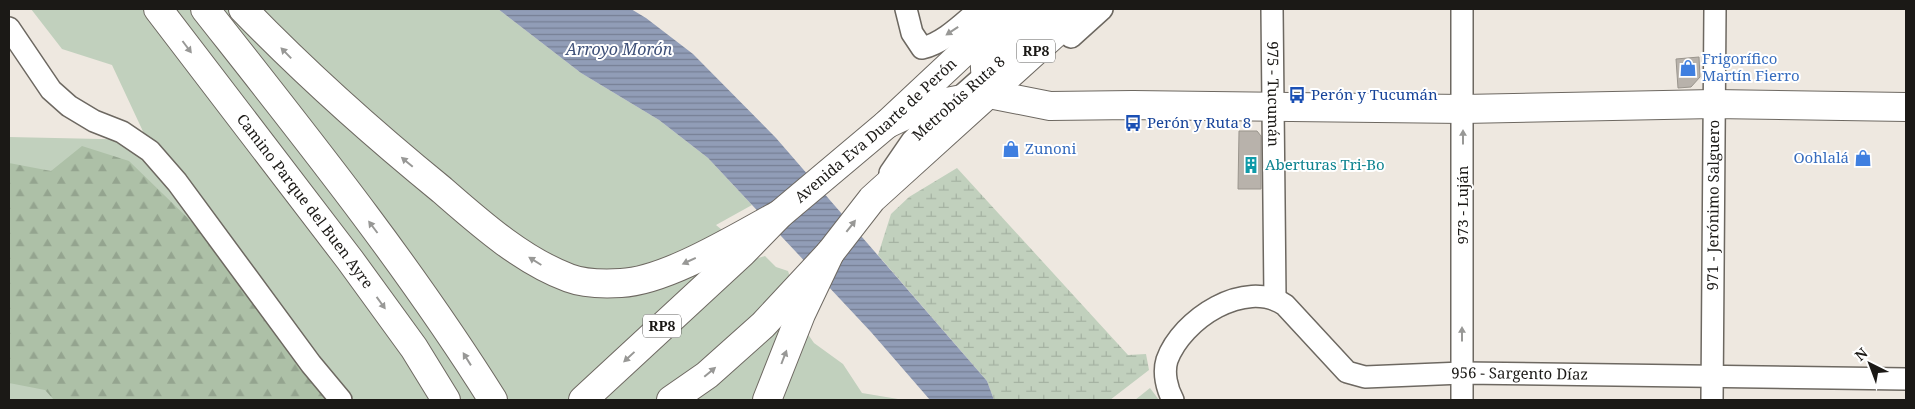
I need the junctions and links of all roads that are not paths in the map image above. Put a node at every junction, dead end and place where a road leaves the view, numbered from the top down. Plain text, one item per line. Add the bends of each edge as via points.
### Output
1 (158, 9) edge
2 (205, 9) edge
3 (243, 9) edge
4 (906, 9) edge
5 (980, 9) edge
6 (1010, 9) edge
7 (1030, 9) edge
8 (1044, 9) edge
9 (1060, 9) edge
10 (1082, 9) edge
11 (1102, 9) edge
12 (1272, 9) edge
13 (1462, 9) edge
14 (1715, 9) edge
15 (9, 28) edge
16 (987, 77) junction
17 (960, 98) junction
18 (931, 104) junction
19 (1714, 104) junction
20 (1274, 107) junction
21 (1906, 107) edge
22 (1463, 108) junction
23 (887, 124) junction
24 (872, 199) junction
25 (737, 246) junction
26 (1275, 298) junction
27 (793, 307) junction
28 (1462, 373) junction
29 (1712, 375) junction
30 (1906, 379) edge
31 (341, 400) edge
32 (446, 400) edge
33 (493, 400) edge
34 (583, 400) edge
35 (671, 400) edge
36 (767, 400) edge
37 (1173, 400) edge
38 (1462, 400) edge
39 (1712, 400) edge

1 -> 32 main road, Camino Parque del Buen Ayre via 350,260 414,348
33 -> 2 main road via 416,286
25 -> 3 main road via 623,284 570,278 544,266 511,246 371,131
5 -> 4 street, Avenida Eva Duarte de Perón via 931,46 922,48 912,33
6 - 23 main road, Avenida Eva Duarte de Perón
7 - 16 main road via 997,39 988,52
8 - 16 street, Metrobús Ruta 8
9 - 16 street, Metrobús Ruta 8
10 - 16 main road, RP8
11 - 16 street via 1045,61
12 - 20 street, 975 - Tucumán
13 - 22 street, 973 - Luján
14 - 19 street, 971 - Jerónimo Salguero
15 - 31 street via 51,90 69,106 122,132 150,151
16 - 17 main road
16 - 18 street, Metrobús Ruta 8 via 964,82
16 - 20 main road via 1050,106
16 - 24 main road, RP8 via 918,156
17 - 18 main road
17 - 24 street, Metrobús Ruta 8 via 912,141
18 - 23 main road
19 - 21 main road
19 - 22 main road
19 - 29 street, 971 - Jerónimo Salguero
20 - 22 main road
20 - 26 street, 975 - Tucumán
28 -> 22 street, 973 - Luján
23 - 25 main road, Avenida Eva Duarte de Perón
27 -> 24 main road, RP8
25 -> 34 main road, RP8
26 - 28 street, 956 - Sargento Díaz via 1347,372 1365,377
26 - 37 street via 1240,298 1222,304 1204,315 1180,338 1167,360 1168,391
35 -> 27 main road via 707,375 763,325
36 -> 27 main road
28 - 29 street, 956 - Sargento Díaz
28 - 38 street, 973 - Luján
29 - 30 street, 956 - Sargento Díaz
29 - 39 street, 971 - Jerónimo Salguero

